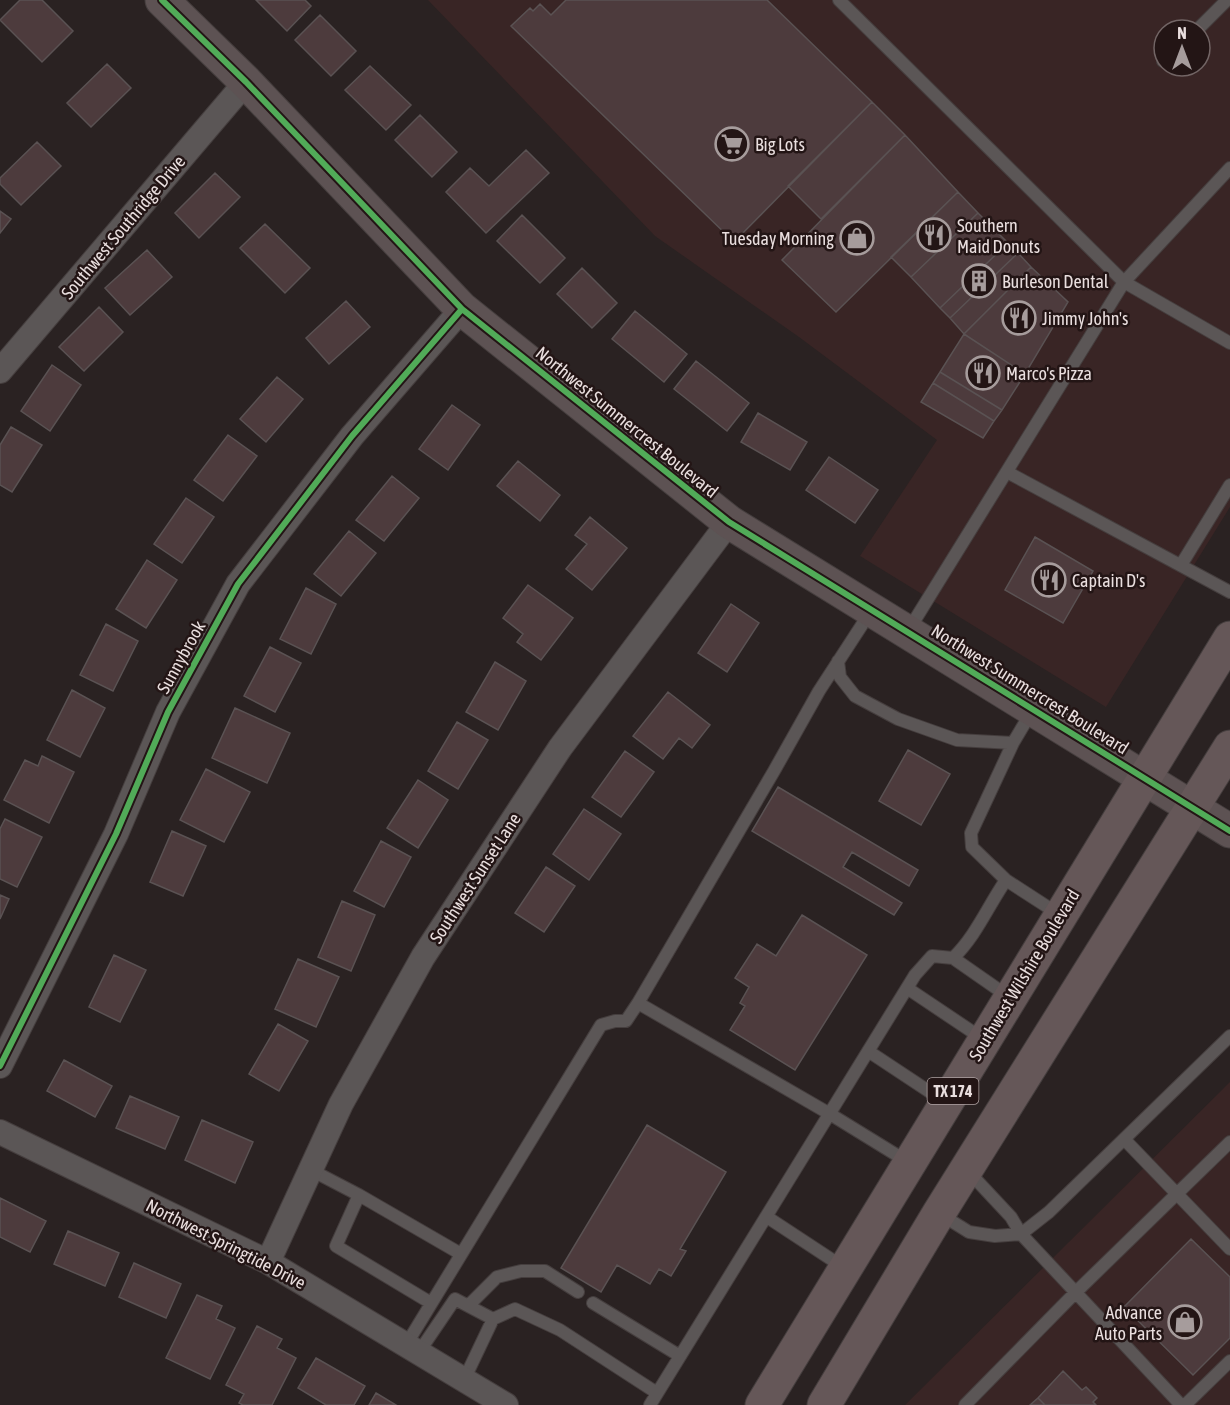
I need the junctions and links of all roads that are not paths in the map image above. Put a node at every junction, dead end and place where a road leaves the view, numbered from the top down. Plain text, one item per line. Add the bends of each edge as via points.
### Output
1 (162, 0) edge
2 (839, 0) edge
3 (1227, 0) edge
4 (1209, 18) edge
5 (246, 82) junction
6 (1230, 168) edge
7 (1124, 282) junction
8 (462, 309) junction
9 (1230, 344) edge
10 (0, 372) edge
11 (1006, 472) junction
12 (1230, 485) edge
13 (729, 522) junction
14 (1181, 565) junction
15 (1230, 591) edge
16 (871, 610) junction
17 (908, 632) junction
18 (1230, 638) edge
19 (838, 662) junction
20 (1033, 709) junction
21 (1013, 743) junction
22 (1230, 747) edge
23 (1144, 777) junction
24 (1193, 807) junction
25 (1230, 831) edge
26 (1006, 880) junction
27 (1060, 915) junction
28 (953, 958) junction
29 (907, 988) junction
30 (1010, 998) junction
31 (638, 1003) junction
32 (1230, 1036) edge
33 (984, 1040) junction
34 (868, 1051) junction
35 (0, 1066) edge
36 (946, 1102) junction
37 (830, 1114) junction
38 (0, 1132) edge
39 (1124, 1139) junction
40 (1230, 1142) edge
41 (909, 1163) junction
42 (311, 1170) junction
43 (967, 1170) junction
44 (1177, 1194) junction
45 (358, 1195) junction
46 (939, 1214) junction
47 (767, 1217) junction
48 (1021, 1234) junction
49 (1230, 1249) edge
50 (461, 1254) junction
51 (268, 1262) junction
52 (845, 1268) junction
53 (578, 1292) dead end
54 (1076, 1292) junction
55 (431, 1303) junction
56 (593, 1303) dead end
57 (469, 1305) junction
58 (493, 1319) junction
59 (412, 1349) junction
60 (680, 1356) junction
61 (1230, 1361) edge
62 (464, 1380) junction
63 (657, 1393) junction
64 (506, 1405) edge
65 (650, 1405) edge
66 (762, 1405) edge
67 (824, 1405) edge
68 (965, 1405) edge
69 (1183, 1405) edge

1 - 5 street, Northwest Summercrest Boulevard
2 - 7 lane
3 - 4 lane
5 - 8 street, Northwest Summercrest Boulevard
5 - 10 street, Southwest Southridge Drive
6 - 7 lane
7 - 9 lane
7 - 11 lane
8 - 13 street, Northwest Summercrest Boulevard
8 - 35 street, Sunnybrook via 352,436 238,584 168,712 116,834
11 - 14 lane
11 - 17 lane
12 - 14 lane
13 - 16 street, Northwest Summercrest Boulevard
13 - 42 street, Southwest Sunset Lane via 560,748 423,957 341,1104
14 - 15 lane
16 - 17 street, Northwest Summercrest Boulevard
16 - 19 lane
17 - 20 street, Northwest Summercrest Boulevard
18 - 23 main road, Southwest Wilshire Boulevard / TX 174
19 - 21 lane via 840,677 855,696 898,718 957,740
19 - 31 lane
20 - 21 lane
20 - 23 street, Northwest Summercrest Boulevard
21 - 26 lane via 971,833 972,847
22 - 24 main road, TX 174
23 - 24 street, Northwest Summercrest Boulevard
23 - 27 main road, Southwest Wilshire Boulevard / TX 174
24 - 25 street, Northwest Summercrest Boulevard
24 - 43 main road, TX 174
26 - 27 lane
26 - 28 lane via 968,943
27 - 30 main road, Southwest Wilshire Boulevard / TX 174
28 - 29 lane via 932,957
28 - 30 lane
29 - 33 lane
29 - 34 lane
30 - 33 main road, Southwest Wilshire Boulevard / TX 174
31 - 37 lane
31 - 50 lane via 626,1021 601,1025
32 - 39 lane
33 - 36 main road, Southwest Wilshire Boulevard / TX 174
34 - 36 lane
34 - 37 lane
36 - 41 main road, Southwest Wilshire Boulevard / TX 174
37 - 41 lane
37 - 47 lane
38 - 51 street, Northwest Springtide Drive
39 - 44 lane
39 - 48 lane via 1050,1212
40 - 44 lane
41 - 52 main road, Southwest Wilshire Boulevard / TX 174
42 - 45 lane
42 - 51 street, Southwest Sunset Lane
43 - 46 main road, TX 174
43 - 48 lane via 1011,1217
44 - 49 lane
44 - 54 lane
45 - 50 lane
45 - 55 lane via 336,1246
46 - 48 lane via 969,1232
46 - 67 main road, TX 174
47 - 52 lane
47 - 60 lane
48 - 54 lane
50 - 55 lane
51 - 59 street, Northwest Springtide Drive
52 - 66 main road, Southwest Wilshire Boulevard / TX 174
53 - 57 lane via 545,1271 521,1271 497,1277
54 - 68 lane
54 - 69 lane
55 - 59 lane
56 - 60 lane
57 - 58 lane
57 - 59 lane via 455,1299
58 - 62 lane
58 - 63 lane via 515,1309 560,1330
59 - 62 street, Northwest Springtide Drive
60 - 63 lane
61 - 69 lane
62 - 64 street, Northwest Springtide Drive
63 - 65 lane

